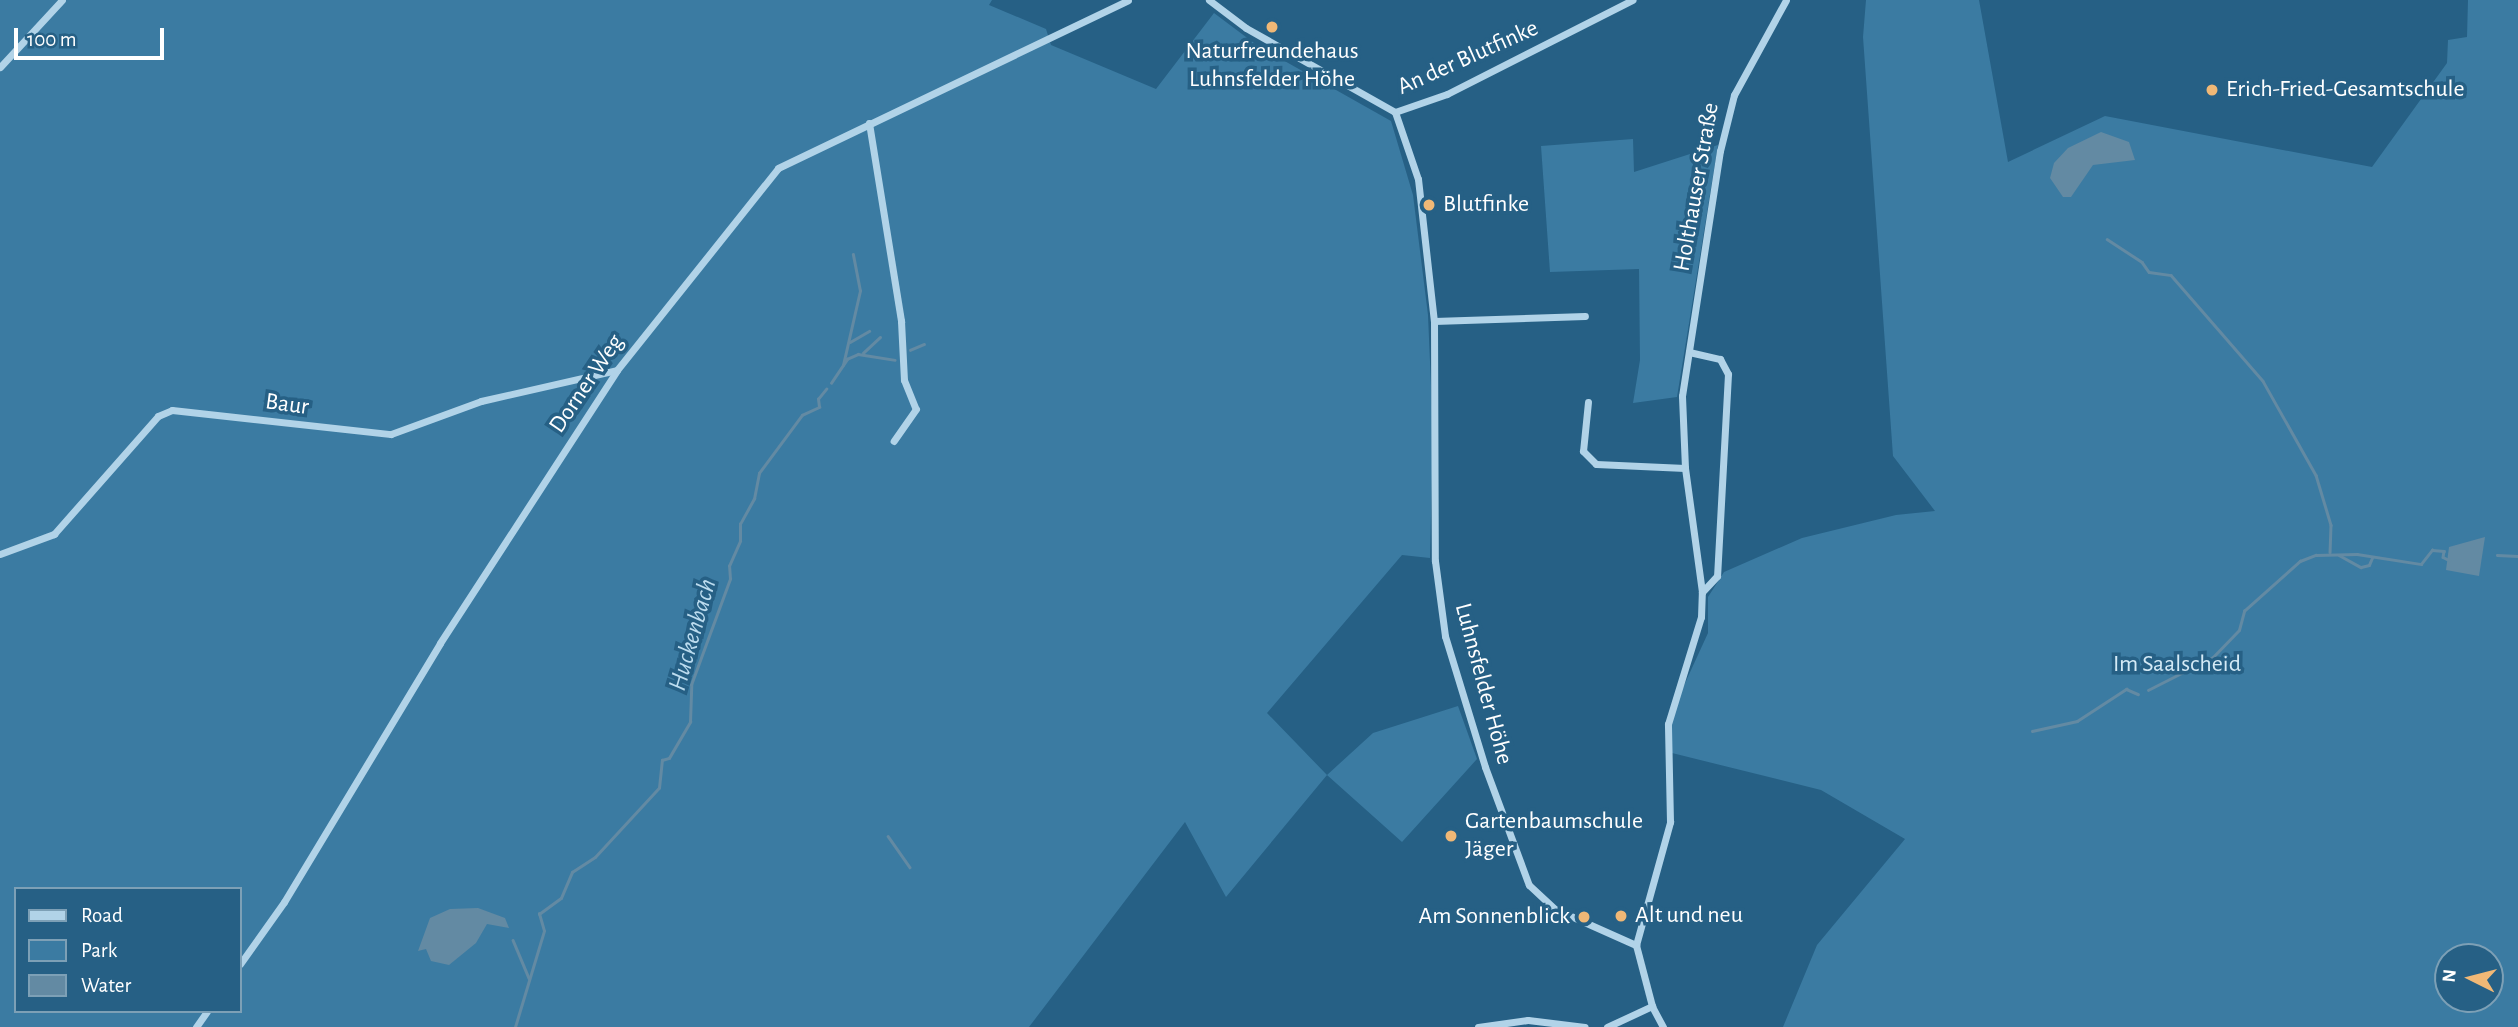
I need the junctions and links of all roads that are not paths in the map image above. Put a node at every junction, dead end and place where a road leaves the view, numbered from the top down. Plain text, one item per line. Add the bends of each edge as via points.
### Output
1 (62, 0) edge
2 (1128, 0) edge
3 (1209, 0) edge
4 (1632, 0) edge
5 (1786, 0) edge
6 (0, 67) edge
7 (1395, 112) junction
8 (869, 122) junction
9 (1585, 316) dead end
10 (1434, 321) junction
11 (1689, 352) junction
12 (617, 370) junction
13 (1588, 402) dead end
14 (894, 441) dead end
15 (1685, 468) junction
16 (0, 554) edge
17 (1702, 592) junction
18 (1636, 945) junction
19 (242, 961) edge
20 (1652, 1006) junction
21 (1478, 1027) edge
22 (1586, 1027) edge
23 (1607, 1027) edge
24 (1663, 1027) edge

1 - 6 street
2 - 8 street, Dorner Weg
3 - 7 street via 1246,28
4 - 7 street, An der Blutfinke via 1447,94
5 - 11 street, Holthauser Straße via 1734,95 1720,151
7 - 10 street, Luhnsfelder Höhe via 1418,179
8 - 12 street, Dorner Weg via 778,168
8 - 14 street via 901,321 904,380 916,409
9 - 10 street
10 - 18 street, Luhnsfelder Höhe via 1435,561 1445,636 1472,729 1528,885 1555,909
11 - 15 street, Holthauser Straße via 1682,396
11 - 17 street, Holthauser Straße via 1720,359 1728,374 1717,576
12 - 16 street, Baur via 481,401 386,435 172,410 158,416 54,534
12 - 19 street, Dorner Weg via 440,643 284,902
13 - 15 street via 1583,451 1596,464
15 - 17 street, Holthauser Straße
17 - 18 street, Holthauser Straße via 1695,644 1675,692 1668,724 1671,788 1665,847
18 - 20 street
20 - 23 street
20 - 24 street
21 - 22 street via 1528,1020

